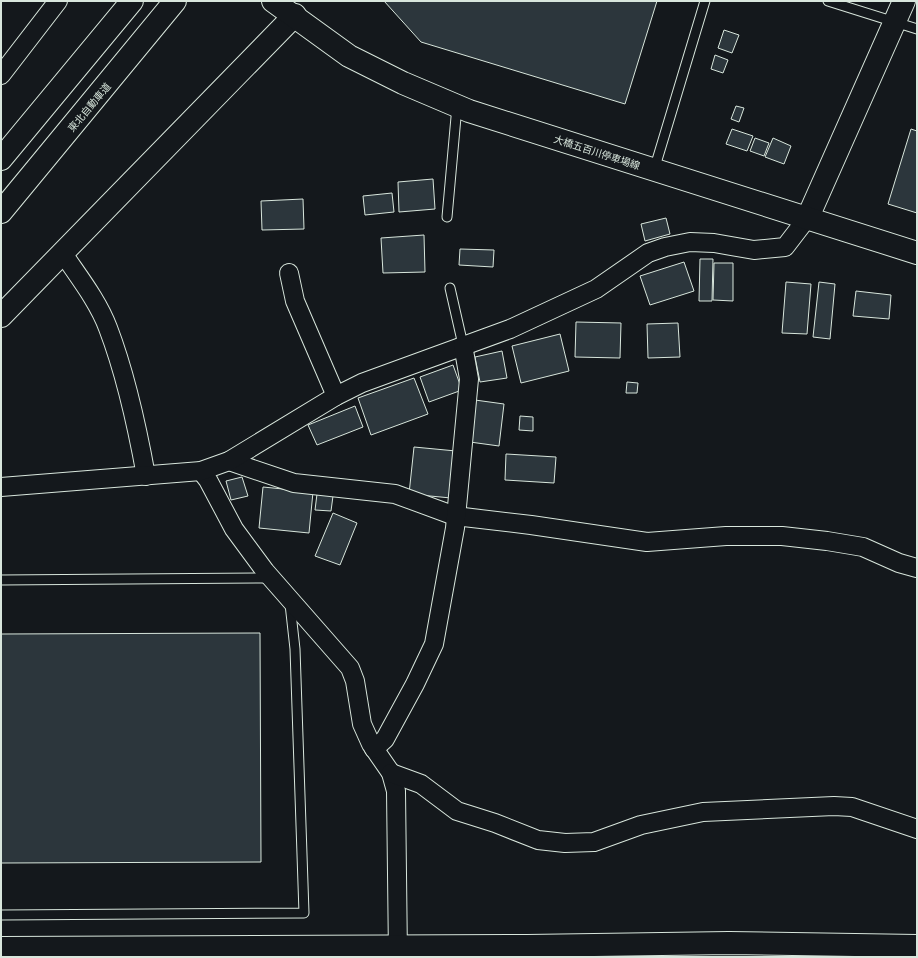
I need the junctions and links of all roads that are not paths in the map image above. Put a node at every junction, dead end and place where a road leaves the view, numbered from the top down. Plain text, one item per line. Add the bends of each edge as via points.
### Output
1 (58, 1) edge
2 (132, 1) edge
3 (175, 1) edge
4 (186, 1) edge
5 (273, 1) edge
6 (705, 1) edge
7 (828, 1) edge
8 (904, 1) edge
9 (292, 8) edge
10 (894, 23) junction
11 (917, 30) edge
12 (120, 70) junction
13 (1, 75) edge
14 (458, 106) junction
15 (1, 159) edge
16 (654, 170) junction
17 (1, 212) edge
18 (447, 217) dead end
19 (808, 217) junction
20 (62, 252) junction
21 (917, 253) edge
22 (289, 273) dead end
23 (450, 288) dead end
24 (1, 316) edge
25 (463, 345) junction
26 (336, 396) junction
27 (229, 461) junction
28 (201, 471) junction
29 (146, 476) junction
30 (1, 488) edge
31 (455, 516) junction
32 (917, 568) edge
33 (270, 578) junction
34 (1, 580) edge
35 (290, 599) junction
36 (374, 749) junction
37 (391, 773) junction
38 (917, 829) edge
39 (1, 916) edge
40 (917, 946) edge
41 (1, 948) edge
42 (398, 952) edge

1 - 13 street
2 - 15 main road
3 - 12 main road, 東北自動車道
4 - 12 main road
5 - 9 main road, 大橋五百川停車場線
6 - 16 lane
7 - 10 lane
8 - 10 main road
9 - 14 main road, 大橋五百川停車場線 via 349,56 403,83
9 - 20 main road
10 - 11 lane
10 - 19 main road
12 - 17 main road, 東北自動車道
14 - 16 main road, 大橋五百川停車場線
14 - 18 lane
16 - 19 main road, 大橋五百川停車場線
19 - 21 main road, 大橋五百川停車場線
19 - 25 street via 785,247 754,250 690,242 648,253 596,289 510,329
20 - 24 main road
20 - 29 street via 108,327 125,380
22 - 26 street via 295,301
23 - 25 lane
25 - 26 street via 362,383
25 - 31 street via 469,379
26 - 27 street
27 - 28 street
27 - 31 street via 294,483 395,494
28 - 29 street
28 - 33 street via 234,529
29 - 30 street
31 - 32 street via 531,524 647,542 726,536 782,536 827,540 863,547
31 - 36 street via 434,644 386,739
33 - 34 lane
33 - 35 street
35 - 36 street via 350,668 355,681 362,724
35 - 39 lane via 295,649 304,913
36 - 37 street
37 - 38 street via 421,784 457,811 538,840 565,843 594,842 641,825 703,812 834,806 852,807
37 - 42 street via 396,798
40 - 42 main road via 729,943 528,946
41 - 42 main road

